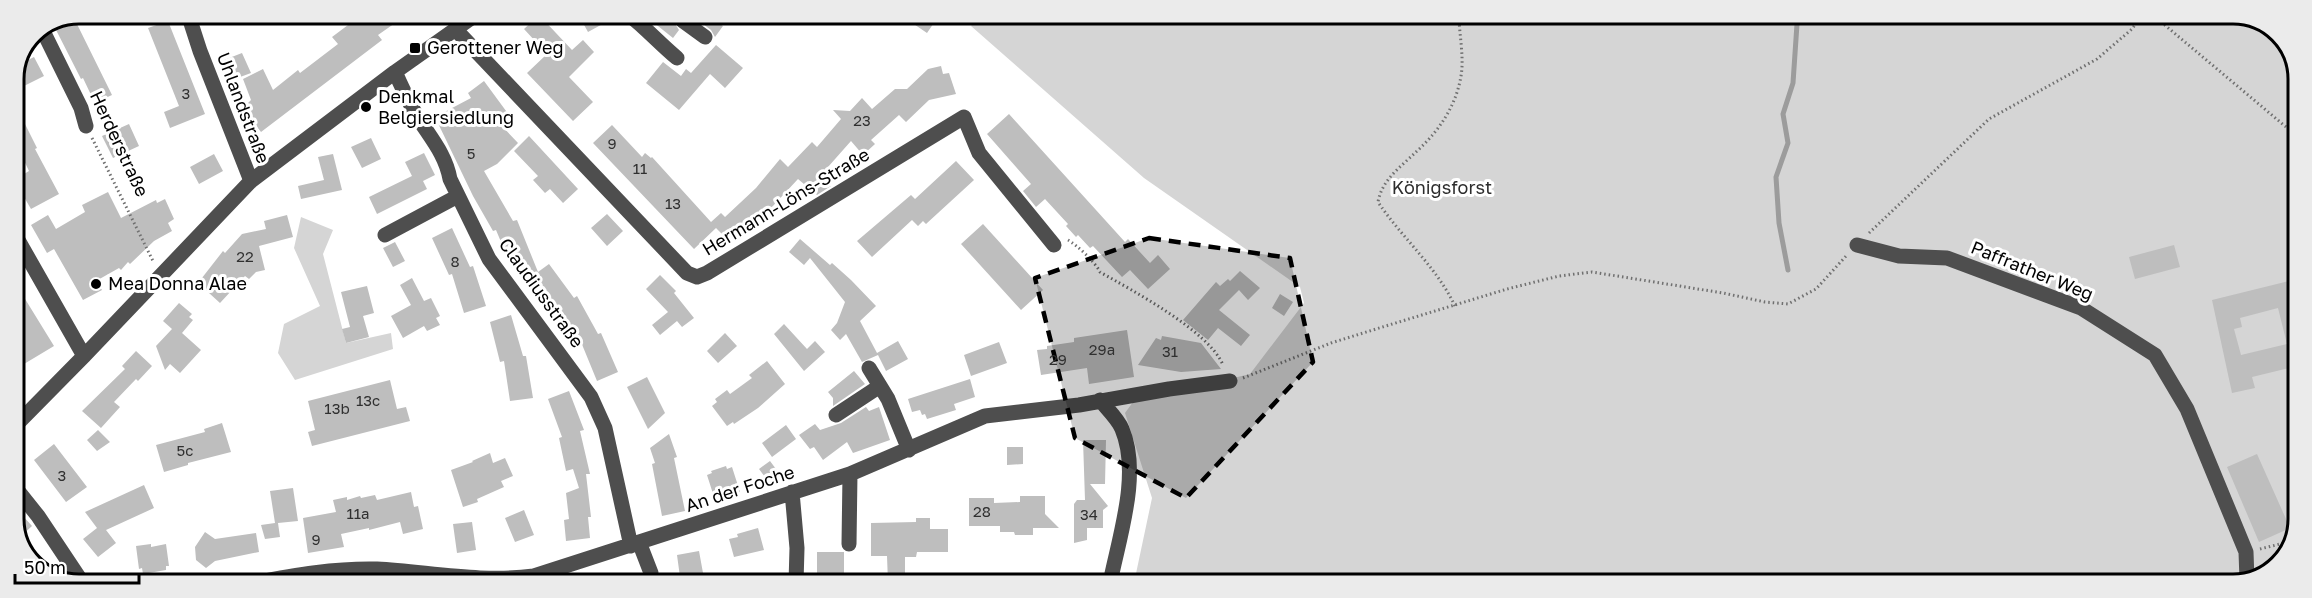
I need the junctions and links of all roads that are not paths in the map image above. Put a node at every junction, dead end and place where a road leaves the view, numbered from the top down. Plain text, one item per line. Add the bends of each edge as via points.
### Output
1 (191, 24) edge
2 (462, 24) edge
3 (640, 24) edge
4 (687, 24) edge
5 (455, 29) junction
6 (45, 35) edge
7 (705, 37) dead end
8 (677, 58) dead end
9 (394, 72) junction
10 (86, 126) road end
11 (251, 181) junction
12 (458, 196) junction
13 (385, 235) dead end
14 (1054, 245) road end
15 (1857, 245) road end
16 (24, 251) edge
17 (84, 356) junction
18 (869, 368) dead end
19 (1230, 381) road end
20 (880, 386) junction
21 (1100, 400) junction
22 (836, 415) dead end
23 (24, 417) edge
24 (909, 450) junction
25 (850, 474) junction
26 (792, 492) junction
27 (24, 499) edge
28 (635, 544) junction
29 (849, 544) dead end
30 (2247, 572) edge
31 (77, 574) edge
32 (306, 574) edge
33 (455, 574) edge
34 (542, 574) edge
35 (651, 574) edge
36 (796, 574) edge
37 (1112, 574) edge

1 - 11 street, Uhlandstraße
2 - 5 street
3 - 8 street
4 - 7 street
5 - 9 street
5 - 14 street, Hermann-Löns-Straße via 687,273 698,277 964,117 979,153
6 - 10 street, Herderstraße
9 - 11 street
9 - 12 street, Claudiusstraße via 448,166
11 - 17 street
12 - 13 street
12 - 28 street, Claudiusstraße via 489,259 591,397 605,428
15 - 30 street, Paffrather Weg via 1899,256 1947,258 2081,308 2155,355 2187,409 2246,552
16 - 17 street
17 - 23 street
18 - 20 street
19 - 21 street, An der Foche
20 - 22 street
20 - 24 street
21 - 24 street, An der Foche via 984,416
21 - 37 street via 1122,428 1130,454 1130,485
24 - 25 street, An der Foche
25 - 26 street, An der Foche
25 - 29 street
26 - 28 street, An der Foche
26 - 36 street
27 - 31 street
28 - 34 street, An der Foche
28 - 35 street, Claudiusstraße
32 - 33 street, An der Foche via 376,569

